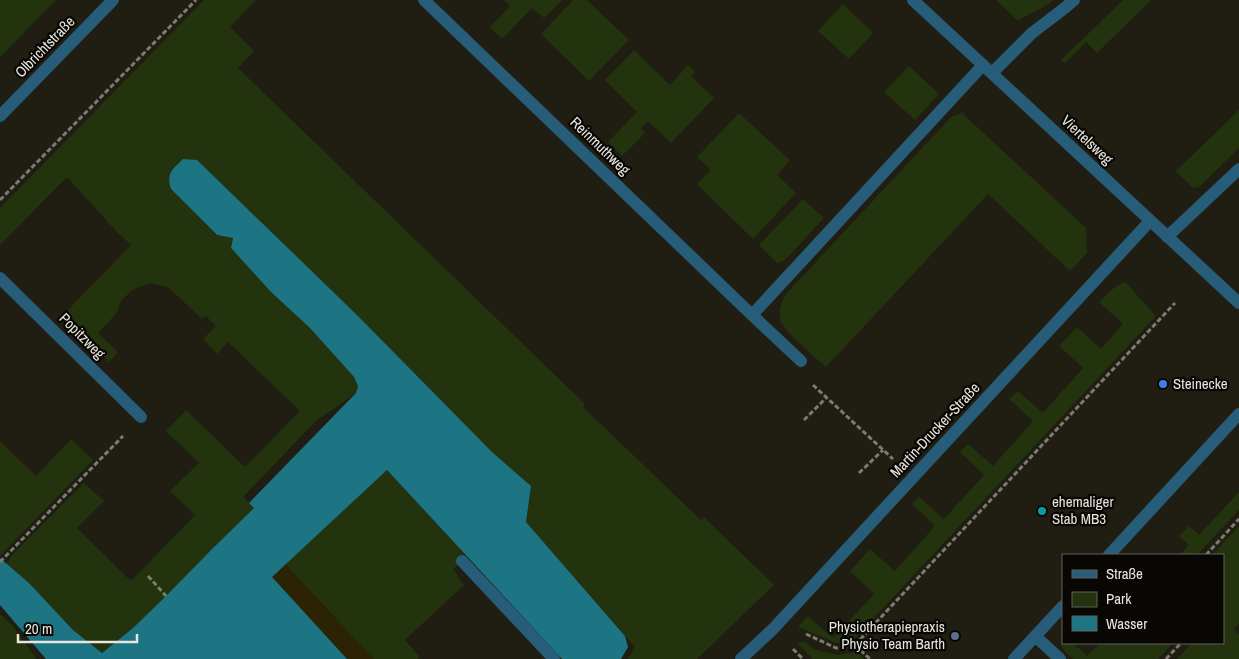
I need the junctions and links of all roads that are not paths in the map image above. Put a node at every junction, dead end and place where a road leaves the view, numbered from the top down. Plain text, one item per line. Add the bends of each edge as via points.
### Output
1 (113, 0) edge
2 (424, 0) edge
3 (913, 0) edge
4 (1074, 0) edge
5 (988, 69) junction
6 (0, 116) edge
7 (1239, 169) edge
8 (1150, 221) junction
9 (1168, 237) junction
10 (0, 278) edge
11 (1239, 303) edge
12 (752, 315) junction
13 (801, 361) road end
14 (1239, 414) edge
15 (141, 417) road end
16 (1110, 554) edge
17 (462, 561) dead end
18 (1062, 607) edge
19 (1035, 636) junction
20 (554, 659) edge
21 (741, 659) edge
22 (1014, 659) edge
23 (1060, 659) edge

1 - 6 street, Olbrichtstraße
2 - 12 street, Reinmuthweg
3 - 5 street, Viertelsweg
4 - 5 street
5 - 8 street, Viertelsweg
5 - 12 street
7 - 9 street
8 - 9 street, Viertelsweg
8 - 21 street, Martin-Drucker-Straße via 773,629
9 - 11 street, Viertelsweg
10 - 15 street, Popitzweg
12 - 13 street, Reinmuthweg
14 - 16 street
17 - 20 street
18 - 19 street
19 - 22 street
19 - 23 street

